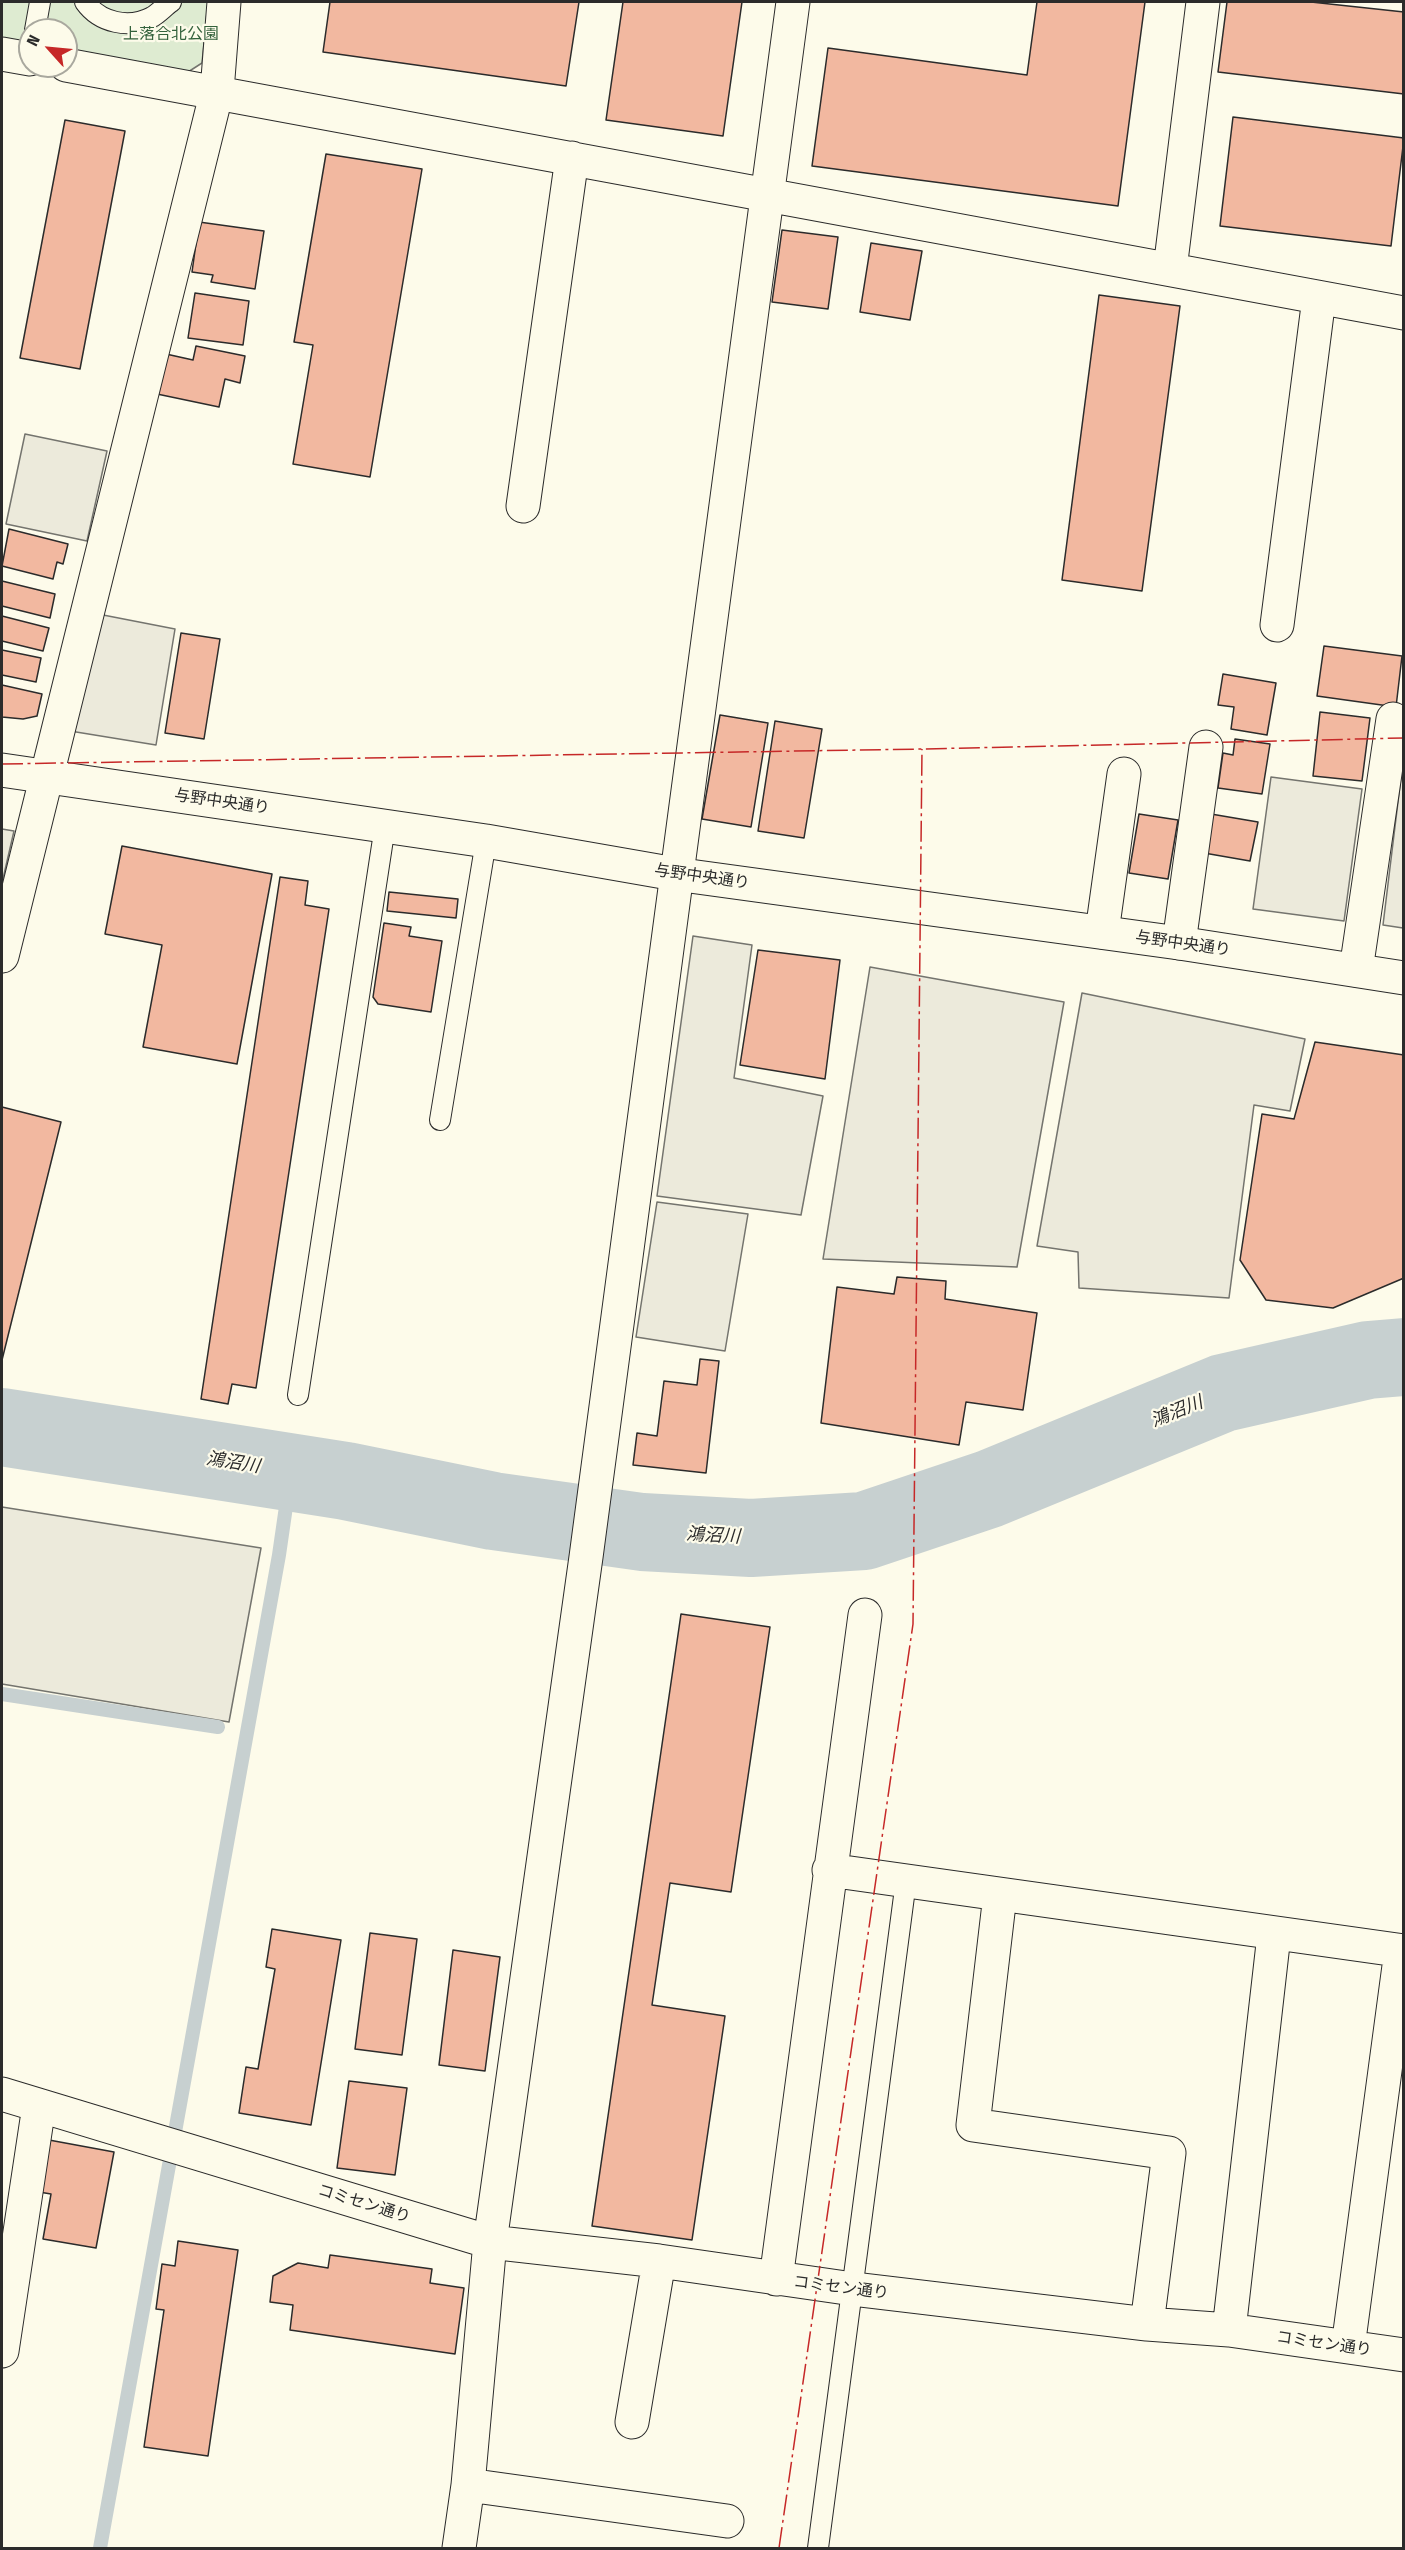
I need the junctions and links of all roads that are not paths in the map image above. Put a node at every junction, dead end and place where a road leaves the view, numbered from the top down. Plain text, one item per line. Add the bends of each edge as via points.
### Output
1 (40, 2) edge
2 (85, 2) edge
3 (171, 2) edge
4 (224, 2) edge
5 (793, 2) edge
6 (1203, 2) edge
7 (35, 18) edge
8 (78, 67) edge
9 (217, 91) junction
10 (572, 158) junction
11 (769, 195) junction
12 (1170, 269) junction
13 (1319, 297) junction
14 (1404, 313) edge
15 (523, 506) dead end
16 (1277, 625) dead end
17 (1393, 719) dead end
18 (1206, 747) dead end
19 (2, 770) edge
20 (1124, 774) dead end
21 (46, 776) junction
22 (385, 826) junction
23 (486, 841) junction
24 (675, 874) junction
25 (1102, 932) junction
26 (1179, 943) junction
27 (2, 956) edge
28 (1356, 970) junction
29 (1404, 978) edge
30 (440, 1120) dead end
31 (298, 1395) dead end
32 (865, 1615) dead end
33 (829, 1870) junction
34 (906, 1881) junction
35 (1000, 1895) junction
36 (1274, 1935) junction
37 (1402, 1951) edge
38 (2, 2094) edge
39 (39, 2106) junction
40 (490, 2242) junction
41 (659, 2261) junction
42 (776, 2279) junction
43 (853, 2289) junction
44 (1147, 2324) junction
45 (1229, 2330) junction
46 (1348, 2347) junction
47 (2, 2351) edge
48 (1404, 2355) edge
49 (632, 2422) dead end
50 (468, 2485) junction
51 (727, 2521) dead end
52 (459, 2548) edge
53 (818, 2548) edge

1 - 7 lane
2 - 3 lane via 92,12 123,24 153,16
4 - 9 street
5 - 11 street
6 - 12 street
8 - 9 street
9 - 10 street
9 - 21 street
10 - 11 street
10 - 15 street
11 - 12 street
11 - 24 street
12 - 13 street
13 - 14 street
13 - 16 street
17 - 28 street
18 - 26 street
19 - 21 street, 与野中央通り
20 - 25 street
21 - 22 street, 与野中央通り
21 - 27 street
22 - 23 street, 与野中央通り
22 - 31 lane
23 - 24 street, 与野中央通り
23 - 30 lane
24 - 25 street, 与野中央通り
24 - 40 street via 586,1557
25 - 26 street, 与野中央通り
26 - 28 street, 与野中央通り
28 - 29 street, 与野中央通り
32 - 33 street
33 - 34 street
33 - 42 street
34 - 35 street
34 - 43 lane
35 - 36 street
35 - 44 street via 973,2125 1168,2153
36 - 37 street
36 - 45 street
37 - 46 street
38 - 39 street, コミセン通り
39 - 40 street, コミセン通り
39 - 47 street
40 - 41 street, コミセン通り
40 - 50 street
41 - 42 street, コミセン通り
41 - 49 street
42 - 43 street, コミセン通り
43 - 44 street, コミセン通り
43 - 53 lane
44 - 45 street, コミセン通り
45 - 46 street, コミセン通り
46 - 48 street, コミセン通り
50 - 51 street
50 - 52 street

